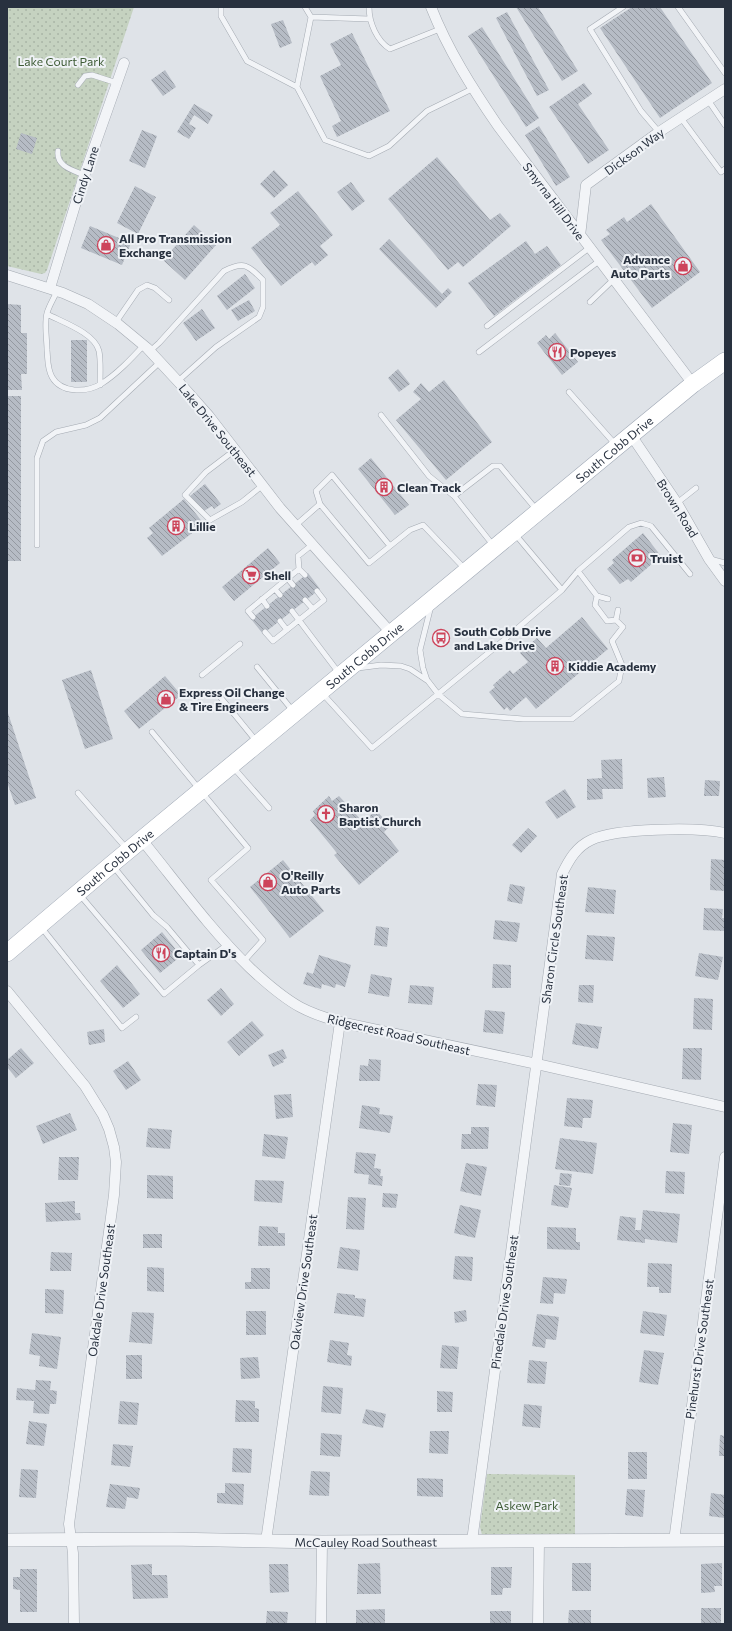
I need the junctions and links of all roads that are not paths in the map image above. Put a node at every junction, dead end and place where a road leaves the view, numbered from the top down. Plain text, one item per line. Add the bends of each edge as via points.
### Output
1 (221, 7) edge
2 (306, 7) edge
3 (369, 7) edge
4 (624, 7) edge
5 (678, 7) edge
6 (434, 8) edge
7 (312, 17) junction
8 (369, 19) junction
9 (440, 29) junction
10 (124, 62) dead end
11 (725, 73) edge
12 (117, 83) junction
13 (78, 85) dead end
14 (298, 87) junction
15 (472, 89) junction
16 (725, 89) edge
17 (708, 100) junction
18 (681, 118) junction
19 (725, 125) edge
20 (659, 132) junction
21 (58, 151) dead end
22 (723, 170) edge
23 (84, 175) junction
24 (580, 236) junction
25 (589, 248) junction
26 (599, 261) junction
27 (7, 275) edge
28 (614, 280) junction
29 (53, 289) junction
30 (169, 300) dead end
31 (590, 302) dead end
32 (47, 314) junction
33 (116, 322) junction
34 (487, 326) dead end
35 (147, 348) junction
36 (479, 352) dead end
37 (725, 361) edge
38 (160, 362) junction
39 (178, 381) junction
40 (693, 384) junction
41 (100, 385) junction
42 (569, 392) dead end
43 (381, 415) dead end
44 (631, 435) junction
45 (617, 447) junction
46 (235, 450) junction
47 (263, 486) junction
48 (696, 488) dead end
49 (454, 496) junction
50 (677, 503) junction
51 (320, 504) junction
52 (538, 512) junction
53 (296, 525) junction
54 (514, 532) junction
55 (313, 544) junction
56 (37, 545) dead end
57 (390, 546) junction
58 (495, 548) junction
59 (709, 559) junction
60 (725, 563) edge
61 (299, 569) junction
62 (467, 571) junction
63 (578, 571) junction
64 (690, 574) dead end
65 (304, 575) dead end
66 (288, 578) junction
67 (725, 581) edge
68 (293, 585) dead end
69 (275, 589) junction
70 (562, 590) junction
71 (317, 591) dead end
72 (280, 595) dead end
73 (597, 596) junction
74 (262, 599) junction
75 (608, 599) dead end
76 (305, 600) dead end
77 (432, 600) junction
78 (268, 606) dead end
79 (313, 609) junction
80 (292, 610) dead end
81 (618, 610) dead end
82 (253, 617) dead end
83 (300, 620) junction
84 (616, 620) junction
85 (280, 621) dead end
86 (287, 630) junction
87 (265, 632) dead end
88 (392, 634) junction
89 (240, 644) dead end
90 (257, 667) dead end
91 (346, 672) junction
92 (202, 675) dead end
93 (428, 681) junction
94 (321, 692) junction
95 (438, 694) junction
96 (221, 698) dead end
97 (295, 714) junction
98 (152, 732) dead end
99 (259, 744) junction
100 (232, 766) junction
101 (200, 792) junction
102 (78, 793) dead end
103 (269, 808) dead end
104 (725, 833) edge
105 (142, 840) junction
106 (129, 851) junction
107 (112, 864) junction
108 (78, 892) junction
109 (40, 925) junction
110 (227, 945) junction
111 (7, 953) edge
112 (244, 962) junction
113 (199, 965) junction
114 (7, 990) edge
115 (136, 1017) dead end
116 (340, 1022) junction
117 (537, 1064) junction
118 (725, 1107) edge
119 (725, 1156) edge
120 (71, 1539) junction
121 (7, 1540) edge
122 (674, 1540) junction
123 (725, 1540) edge
124 (266, 1541) junction
125 (472, 1541) junction
126 (539, 1541) junction
127 (322, 1542) junction
128 (74, 1624) edge
129 (321, 1624) edge
130 (538, 1624) edge

1 - 14 lane via 221,16 247,61
2 - 7 lane
3 - 8 lane
4 - 20 lane via 590,29 641,111
5 - 11 lane
6 - 9 street, Smyrna Hill Drive
7 - 8 lane
7 - 14 lane
8 - 9 lane via 382,44 390,49
9 - 15 street, Smyrna Hill Drive
10 - 12 street, Cindy Lane
12 - 13 lane via 85,76
12 - 23 street, Cindy Lane
14 - 15 lane via 325,140 369,156 389,146 427,111
15 - 24 street, Smyrna Hill Drive
16 - 17 street, Dickson Way
17 - 18 street, Dickson Way
17 - 19 lane
18 - 20 street, Dickson Way
18 - 22 lane
20 - 24 street, Dickson Way via 586,185
21 - 23 lane via 57,157 60,162
23 - 29 street, Cindy Lane
24 - 25 street, Smyrna Hill Drive
25 - 26 street, Smyrna Hill Drive
25 - 34 lane
26 - 28 street, Smyrna Hill Drive
26 - 36 lane
27 - 29 street, Lake Drive Southeast
28 - 31 lane
28 - 40 street, Smyrna Hill Drive
29 - 32 lane
29 - 33 street, Lake Drive Southeast via 88,304
30 - 33 lane via 155,288 147,285 138,290
32 - 41 lane via 96,342 99,351
32 - 41 lane via 48,368 52,377 59,385 72,390 88,390
33 - 35 street, Lake Drive Southeast
35 - 38 street, Lake Drive Southeast
35 - 39 lane via 159,343 224,271 237,264 248,266 263,280 263,307 259,317 216,347
35 - 41 lane
37 - 40 main road, South Cobb Drive
38 - 39 street, Lake Drive Southeast
38 - 56 lane via 100,418 86,425 56,432 43,441 37,458
39 - 46 street, Lake Drive Southeast
40 - 44 main road, South Cobb Drive
42 - 45 lane
43 - 49 lane via 429,476
44 - 45 main road, South Cobb Drive
44 - 50 street, Brown Road
45 - 52 main road, South Cobb Drive
46 - 47 street, Lake Drive Southeast
46 - 47 lane via 206,472 185,494 210,520 242,502
47 - 53 street, Lake Drive Southeast
48 - 50 lane
49 - 52 lane via 493,466 500,466
49 - 58 lane
50 - 59 street, Brown Road
51 - 53 lane
51 - 57 lane via 369,563
51 - 57 lane via 316,491 332,475
52 - 54 main road, South Cobb Drive
53 - 55 street, Lake Drive Southeast
54 - 58 main road, South Cobb Drive
54 - 70 lane
55 - 61 lane via 298,556
55 - 88 street, Lake Drive Southeast
57 - 62 lane via 410,530 423,525
58 - 62 main road, South Cobb Drive
59 - 60 lane
59 - 67 street, Brown Road
61 - 65 lane
61 - 66 lane
62 - 77 main road, South Cobb Drive
63 - 64 lane via 629,527 641,523 651,526
63 - 70 lane
63 - 73 lane
66 - 68 lane
66 - 69 lane
69 - 72 lane
69 - 74 lane
70 - 95 lane
71 - 79 lane via 324,600
73 - 75 lane
73 - 84 lane via 595,605 607,622
74 - 78 lane
74 - 82 lane via 248,611
76 - 79 lane
77 - 88 main road, South Cobb Drive
77 - 93 lane via 420,650
79 - 83 lane
80 - 83 lane
81 - 84 lane
83 - 86 lane
83 - 91 lane
84 - 95 lane via 622,627 612,641 622,665 619,681 572,719 523,720 462,714
85 - 86 lane
86 - 87 lane via 273,641
88 - 91 main road, South Cobb Drive
89 - 92 lane
90 - 97 lane
91 - 93 lane via 398,665 410,669
91 - 94 main road, South Cobb Drive
93 - 95 lane
94 - 95 lane via 372,748
94 - 97 main road, South Cobb Drive
96 - 99 lane
97 - 99 main road, South Cobb Drive
98 - 101 lane
99 - 100 main road, South Cobb Drive
100 - 101 main road, South Cobb Drive
100 - 103 lane
101 - 105 main road, South Cobb Drive
101 - 112 lane via 248,848 211,880 263,940
102 - 106 lane
104 - 117 street, Sharon Circle Southeast via 698,830 614,834 590,840 577,850 562,874
105 - 106 main road, South Cobb Drive
105 - 110 street, Ridgecrest Road Southeast
106 - 107 main road, South Cobb Drive
107 - 108 main road, South Cobb Drive
107 - 113 lane via 153,915 167,927
108 - 109 main road, South Cobb Drive
108 - 113 lane via 164,994
109 - 111 main road, South Cobb Drive
109 - 115 lane via 122,1028
110 - 112 street, Ridgecrest Road Southeast
110 - 113 lane
112 - 116 street, Ridgecrest Road Southeast via 300,1006 319,1016
114 - 120 street, Oakdale Drive Southeast via 95,1101 109,1129 115,1155 114,1195 69,1524
116 - 117 street, Ridgecrest Road Southeast
116 - 124 street, Oakview Drive Southeast
117 - 118 street, Ridgecrest Road Southeast
117 - 125 street, Pinedale Drive Southeast
119 - 122 street, Pinehurst Drive Southeast
120 - 121 street, McCauley Road Southeast
120 - 124 street, McCauley Road Southeast
120 - 128 street, Oakdale Drive Southeast
122 - 123 street, McCauley Road Southeast
122 - 126 street, McCauley Road Southeast
124 - 127 street, McCauley Road Southeast
125 - 126 street, McCauley Road Southeast
125 - 127 street, McCauley Road Southeast
126 - 130 street
127 - 129 street

